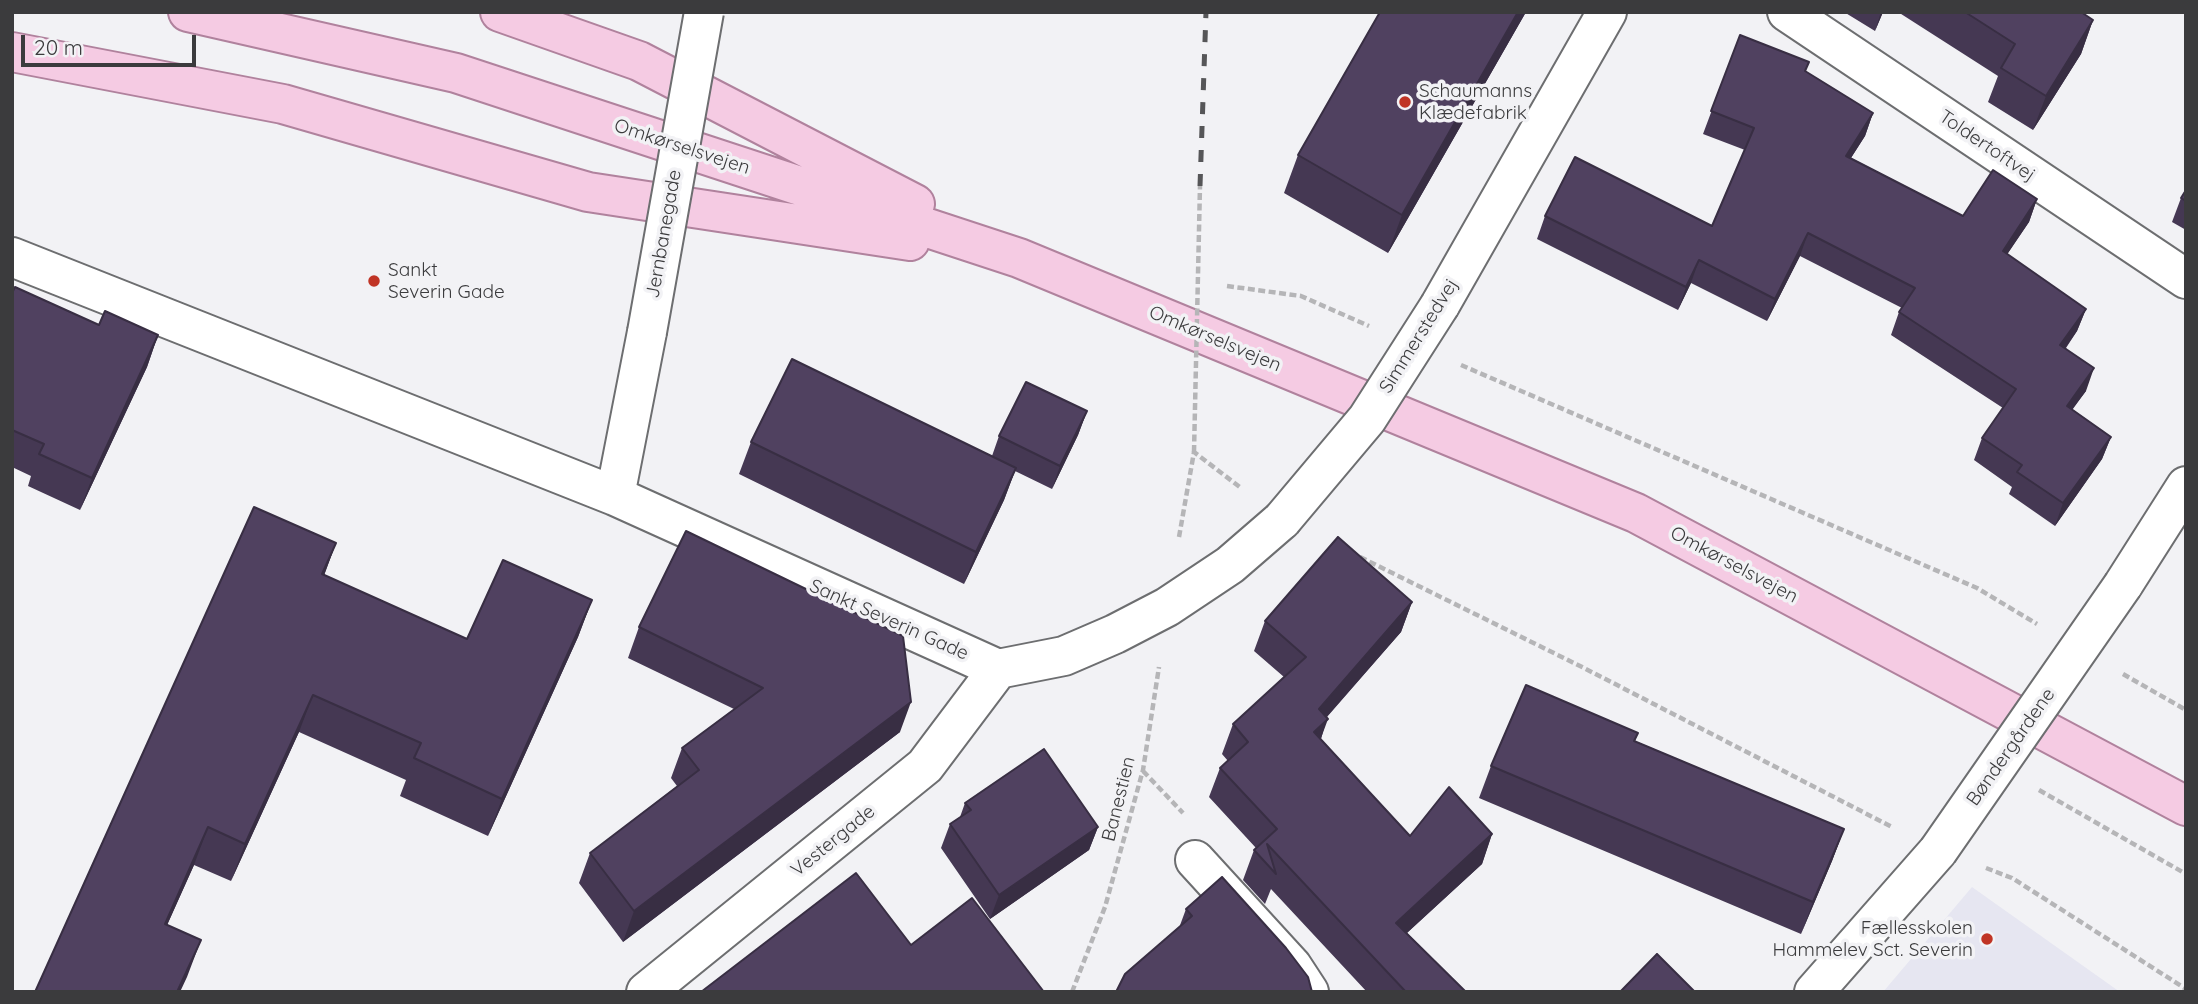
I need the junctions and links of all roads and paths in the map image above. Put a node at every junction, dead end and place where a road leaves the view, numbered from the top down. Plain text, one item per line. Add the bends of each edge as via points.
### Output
1 (188, 12) edge
2 (500, 12) edge
3 (704, 12) edge
4 (1606, 12) edge
5 (1787, 12) edge
6 (12, 51) edge
7 (1200, 186) dead end
8 (12, 257) edge
9 (1019, 258) junction
10 (2186, 279) edge
11 (1194, 282) dead end
12 (1208, 284) dead end
13 (1221, 285) dead end
14 (1378, 330) dead end
15 (1194, 363) dead end
16 (1454, 363) dead end
17 (1206, 371) dead end
18 (1194, 452) junction
19 (2186, 486) edge
20 (614, 495) junction
21 (1282, 520) junction
22 (1167, 607) junction
23 (2046, 629) dead end
24 (998, 669) junction
25 (2116, 670) dead end
26 (2186, 710) edge
27 (2031, 786) dead end
28 (2186, 806) edge
29 (1938, 851) junction
30 (1195, 860) dead end
31 (2186, 874) edge
32 (2186, 989) edge
33 (646, 992) edge
34 (1072, 992) edge
35 (1309, 992) edge
36 (1814, 992) edge

1 - 9 main road, Omkørselsvejen via 456,73
2 - 9 main road via 639,61
3 - 20 street, Jernbanegade, bridge
4 - 21 street, Simmerstedvej, bridge via 1440,305 1367,419
5 - 10 street, Toldertoftvej
6 - 9 main road via 284,104 588,192
7 - 18 path, Banestien, bridge
8 - 20 street, Sankt Severin Gade
9 - 28 main road, Omkørselsvejen via 1636,513
11 - 12 path
13 - 14 path via 1301,296
15 - 17 path
16 - 23 path via 1977,589
18 - 21 path
18 - 22 path, Banestien
19 - 29 street, Bøndergårdene, bridge via 2123,585
20 - 24 street, Sankt Severin Gade
21 - 22 street, Simmerstedvej via 1230,565
21 - 29 path via 1584,668
22 - 24 street via 1064,656
22 - 34 path, Banestien via 1143,770 1105,907
24 - 33 street, Vestergade via 925,766
25 - 26 path
27 - 31 path
29 - 32 path via 2012,878
29 - 36 street, Bøndergårdene
30 - 35 street

